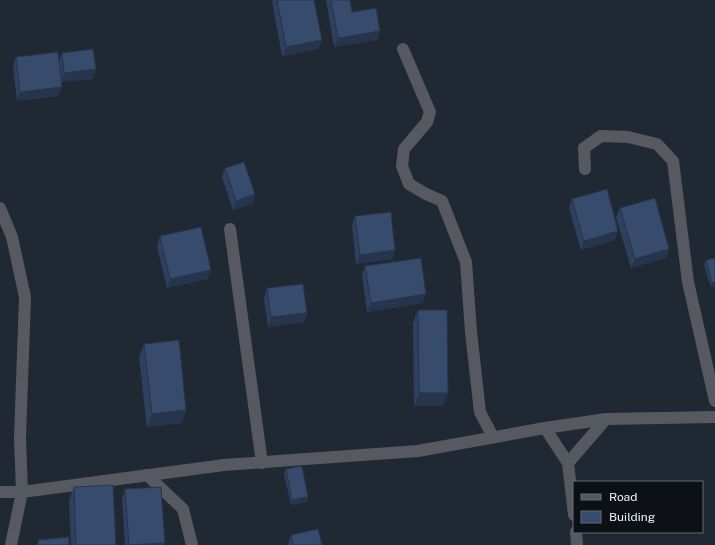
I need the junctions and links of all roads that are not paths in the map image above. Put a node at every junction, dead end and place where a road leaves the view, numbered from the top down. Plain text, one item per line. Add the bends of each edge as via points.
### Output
1 (403, 49) dead end
2 (585, 168) dead end
3 (0, 208) edge
4 (230, 229) dead end
5 (5, 231) edge
6 (715, 401) edge
7 (715, 417) edge
8 (606, 419) junction
9 (545, 428) junction
10 (493, 438) junction
11 (262, 463) junction
12 (568, 464) junction
13 (147, 475) junction
14 (0, 492) edge
15 (22, 492) junction
16 (573, 506) edge
17 (576, 533) edge
18 (11, 545) edge
19 (192, 545) edge
20 (577, 545) edge

1 - 10 street via 430,112 427,122 404,149 402,166 409,184 442,201 466,262 480,412
2 - 6 street via 584,148 601,136 628,137 657,144 673,161 688,282
3 - 5 street
4 - 11 street
5 - 15 street via 12,237 25,297 20,438
7 - 8 street
8 - 9 street
8 - 12 street
9 - 10 street
9 - 12 street
10 - 11 street via 418,451
11 - 13 street
12 - 16 street
13 - 15 street
13 - 19 street via 184,509
14 - 15 street
15 - 18 street
17 - 20 street

